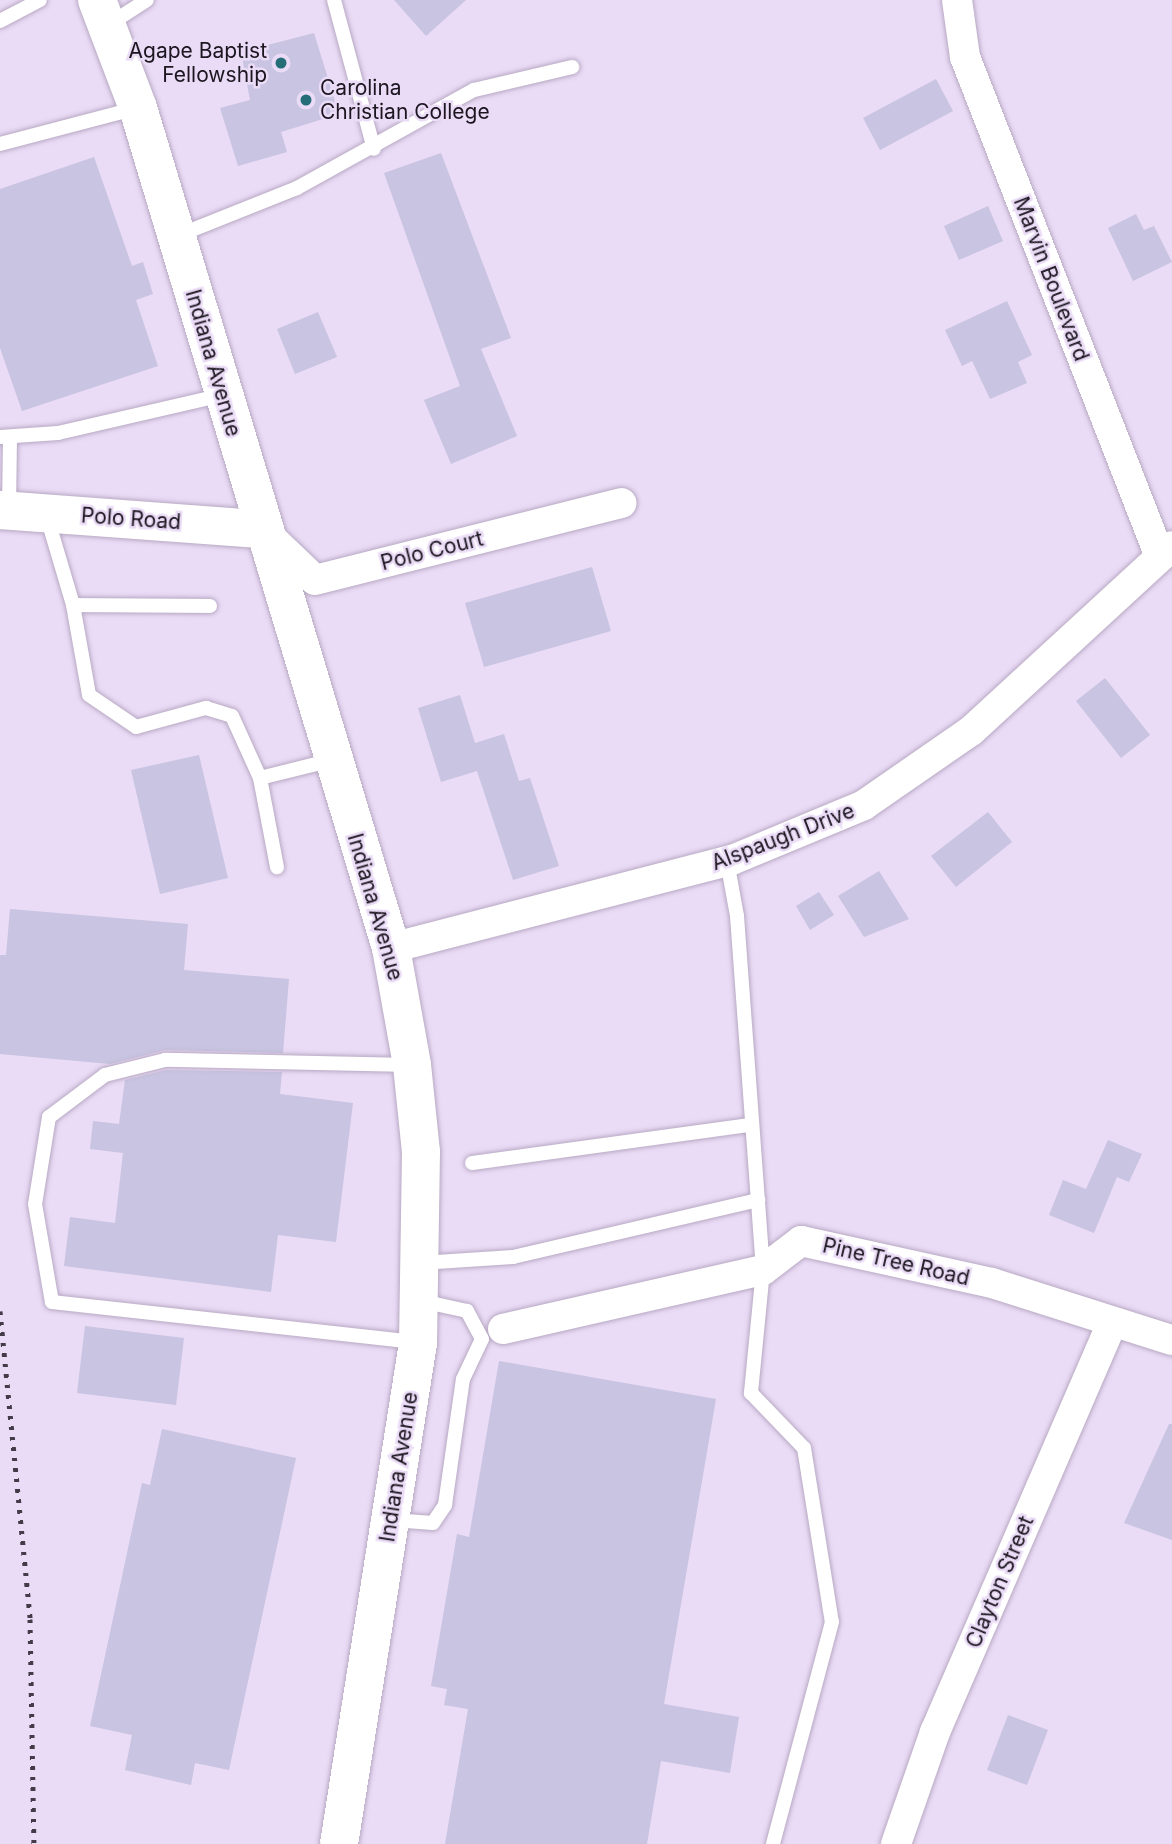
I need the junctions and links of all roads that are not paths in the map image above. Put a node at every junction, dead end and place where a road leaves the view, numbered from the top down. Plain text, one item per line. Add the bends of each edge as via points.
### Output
1 (40, 0) edge
2 (147, 0) edge
3 (334, 0) edge
4 (957, 0) edge
5 (102, 13) edge
6 (0, 20) edge
7 (572, 67) dead end
8 (138, 108) junction
9 (0, 144) edge
10 (373, 149) junction
11 (176, 237) junction
12 (222, 395) junction
13 (5, 439) edge
14 (621, 503) dead end
15 (18, 511) edge
16 (261, 528) junction
17 (1165, 550) edge
18 (73, 605) junction
19 (210, 606) dead end
20 (332, 760) junction
21 (260, 778) junction
22 (727, 861) junction
23 (277, 867) dead end
24 (391, 948) junction
25 (412, 1065) junction
26 (750, 1125) junction
27 (472, 1163) dead end
28 (758, 1200) junction
29 (420, 1263) junction
30 (763, 1270) junction
31 (420, 1301) junction
32 (1112, 1323) junction
33 (503, 1329) dead end
34 (1172, 1340) edge
35 (418, 1343) junction
36 (392, 1520) junction
37 (339, 1844) edge
38 (773, 1844) edge
39 (896, 1844) edge

1 - 6 lane
2 - 5 lane
3 - 10 lane
4 - 17 street, Marvin Boulevard via 965,57
5 - 8 main road, Indiana Avenue
7 - 10 lane via 474,90
8 - 9 lane
8 - 11 main road, Indiana Avenue
10 - 11 lane
11 - 12 main road, Indiana Avenue
12 - 13 lane
12 - 16 main road, Indiana Avenue
13 - 15 lane
14 - 16 street, Polo Court via 315,580
15 - 16 main road, Polo Road
15 - 18 lane
16 - 20 main road, Indiana Avenue
17 - 22 street, Alspaugh Drive via 971,732 919,771 817,828
18 - 19 lane
18 - 21 lane via 89,695 136,727 206,708 232,716
20 - 21 lane
20 - 24 main road, Indiana Avenue
21 - 23 lane
22 - 24 street, Alspaugh Drive
22 - 26 lane via 737,916
24 - 25 main road, Indiana Avenue
25 - 29 main road, Indiana Avenue via 421,1152
25 - 35 lane via 165,1060 105,1075 49,1116 35,1203 52,1302
26 - 27 lane
26 - 28 lane
28 - 29 lane via 513,1257
28 - 30 lane
29 - 31 main road, Indiana Avenue
30 - 32 street, Pine Tree Road via 801,1241 992,1283
30 - 33 street, Pine Tree Road
30 - 38 lane via 751,1393 804,1448 832,1622
31 - 35 main road, Indiana Avenue
31 - 36 lane via 467,1311 482,1339 463,1380 445,1505 433,1523
32 - 34 street, Pine Tree Road
32 - 39 street, Clayton Street via 934,1732
35 - 36 main road, Indiana Avenue
36 - 37 main road, Indiana Avenue

